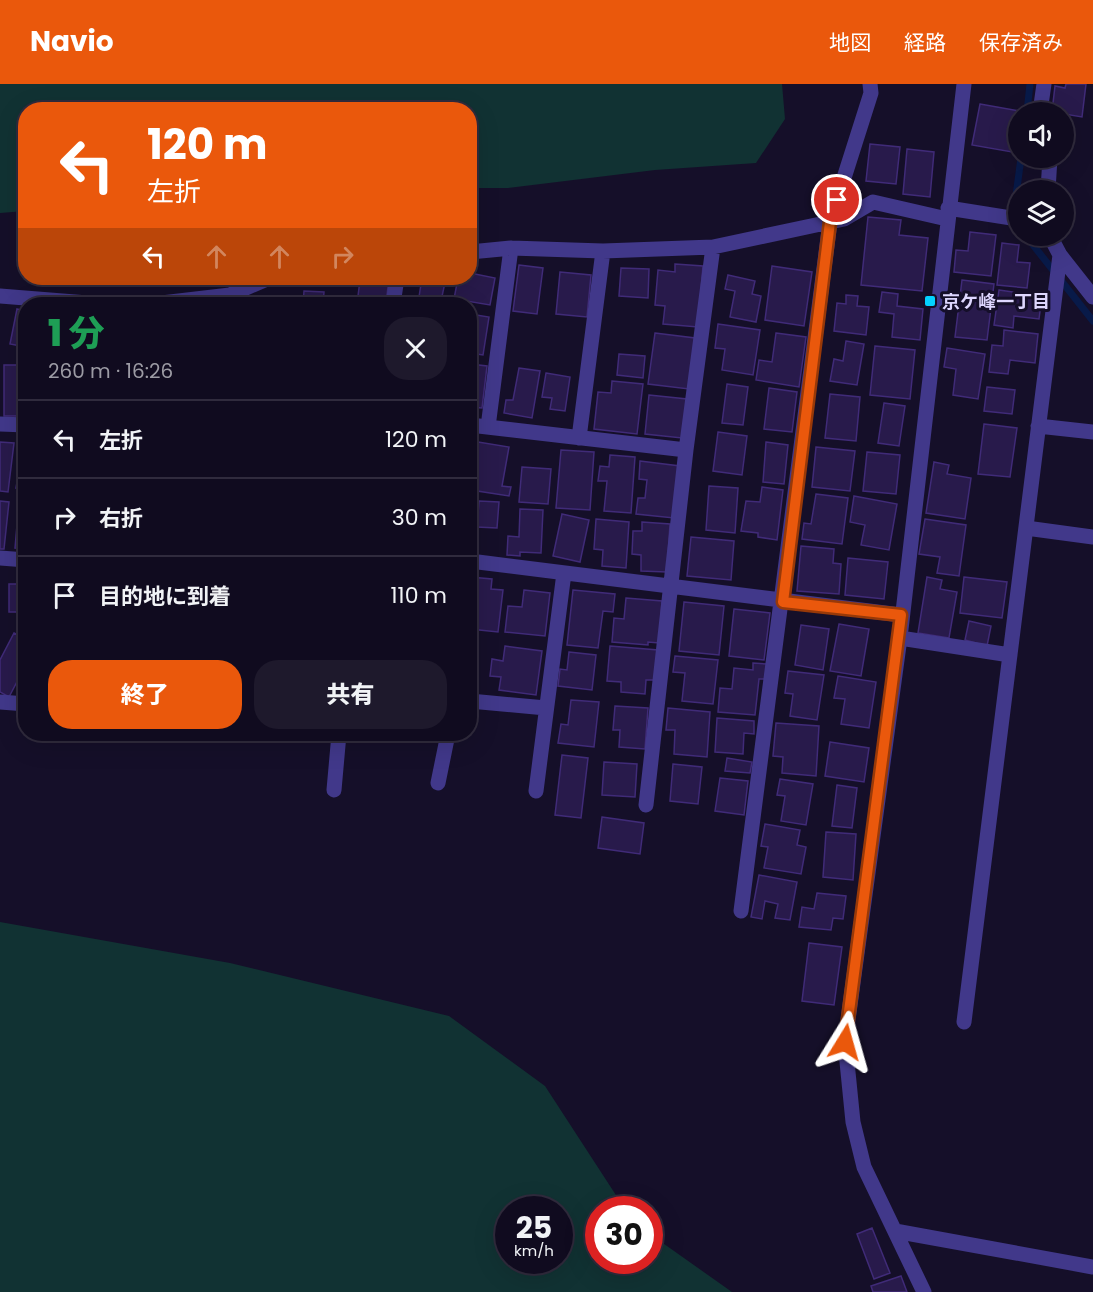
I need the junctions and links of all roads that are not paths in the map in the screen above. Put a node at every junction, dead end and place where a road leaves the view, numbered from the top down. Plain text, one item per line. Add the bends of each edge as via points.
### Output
1 (870, 84) edge
2 (964, 84) edge
3 (1044, 84) edge
4 (1041, 102) edge
5 (947, 213) junction
6 (1008, 218) edge
7 (830, 222) junction
8 (1055, 246) edge
9 (713, 247) junction
10 (511, 248) junction
11 (477, 251) edge
12 (603, 251) junction
13 (1060, 255) junction
14 (253, 285) edge
15 (0, 296) edge
16 (18, 297) edge
17 (213, 297) edge
18 (1093, 297) edge
19 (0, 423) edge
20 (18, 424) edge
21 (477, 426) edge
22 (1038, 426) junction
23 (488, 427) junction
24 (1093, 432) edge
25 (579, 438) junction
26 (686, 450) junction
27 (1026, 528) junction
28 (1093, 537) edge
29 (0, 558) edge
30 (18, 559) edge
31 (477, 562) edge
32 (564, 573) junction
33 (671, 589) junction
34 (783, 602) junction
35 (901, 615) junction
36 (900, 638) junction
37 (1010, 655) junction
38 (0, 702) edge
39 (477, 702) edge
40 (18, 703) edge
41 (546, 708) junction
42 (338, 741) edge
43 (447, 741) edge
44 (438, 783) dead end
45 (334, 790) dead end
46 (536, 791) dead end
47 (646, 805) dead end
48 (741, 911) dead end
49 (964, 1022) dead end
50 (895, 1231) junction
51 (1093, 1267) edge
52 (924, 1292) edge

1 - 7 street via 871,93
2 - 5 street
3 - 4 street
5 - 6 street
5 - 7 street via 873,202 844,219
5 - 35 street
7 - 9 street
7 - 34 street
8 - 13 street
9 - 12 street
9 - 26 street
10 - 11 street
10 - 12 street
10 - 23 street
12 - 25 street
13 - 18 street
13 - 22 street
14 - 17 street
15 - 16 street
19 - 20 street
21 - 23 street
22 - 24 street
22 - 27 street
23 - 25 street
25 - 26 street
26 - 33 street
27 - 28 street
27 - 37 street
29 - 30 street
31 - 32 street
32 - 33 street
32 - 41 street
33 - 34 street
33 - 47 street
34 - 35 street
34 - 48 street
35 - 36 street
36 - 37 street
36 - 50 street via 845,1042 853,1122 864,1167
37 - 49 street
38 - 40 street
39 - 41 street
41 - 46 street
42 - 45 street
43 - 44 street
50 - 51 street
50 - 52 street

